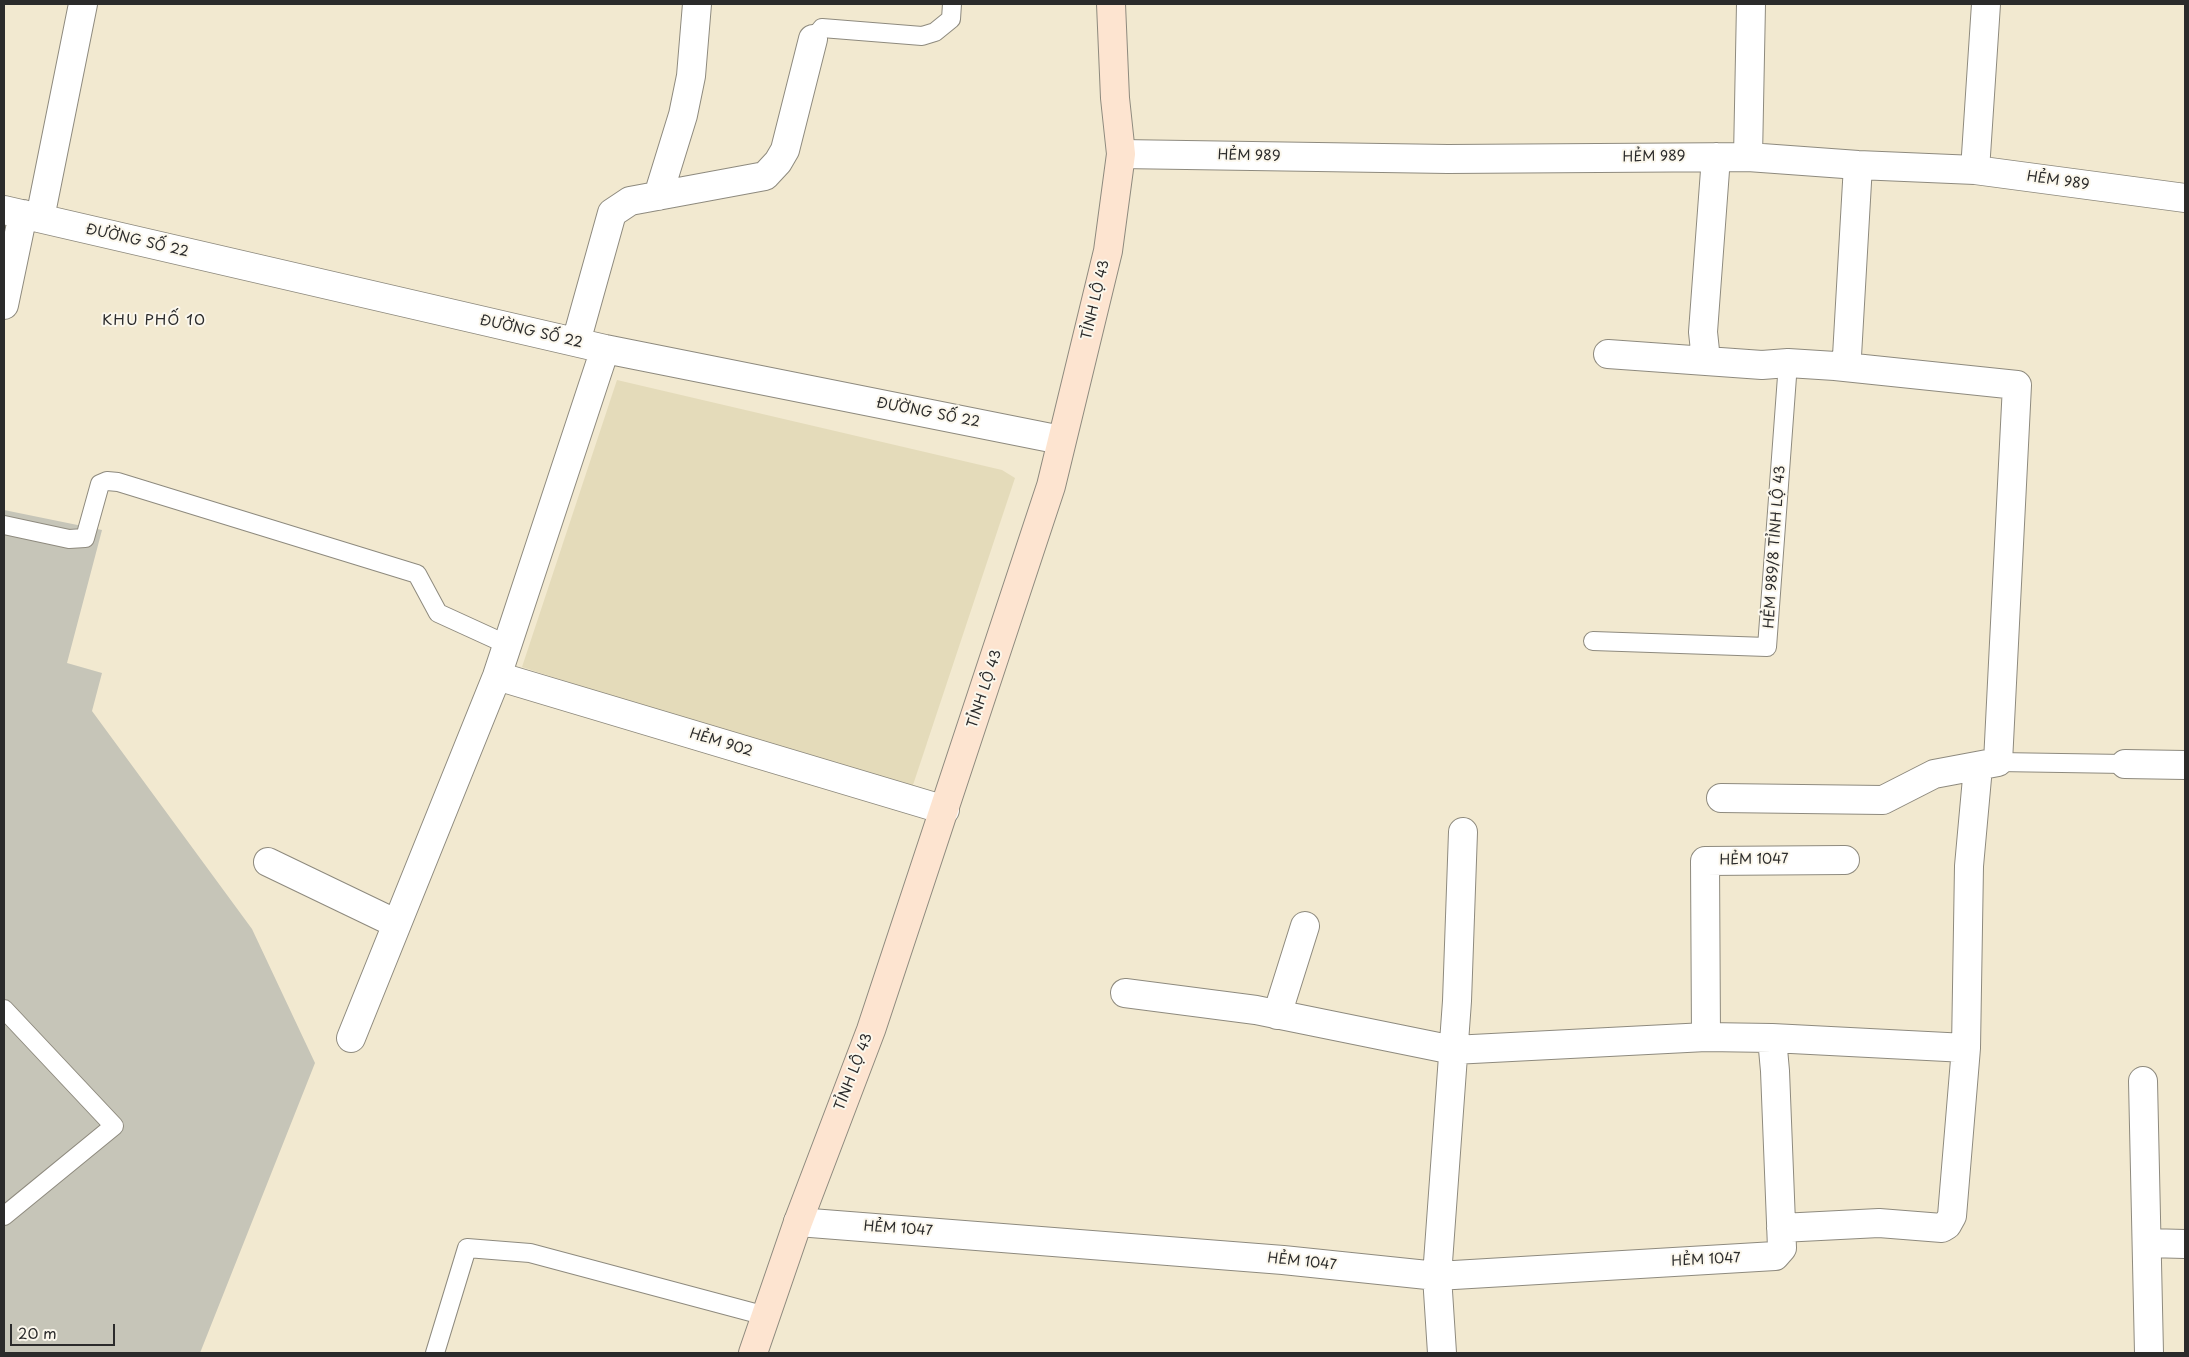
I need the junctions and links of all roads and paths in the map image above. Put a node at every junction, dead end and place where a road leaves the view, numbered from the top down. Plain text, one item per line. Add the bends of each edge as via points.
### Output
1 (83, 4) edge
2 (697, 4) edge
3 (952, 4) edge
4 (1111, 4) edge
5 (1751, 4) edge
6 (1986, 4) edge
7 (813, 39) joint
8 (1121, 154) junction
9 (1716, 157) junction
10 (1748, 157) junction
11 (1858, 165) junction
12 (1975, 170) junction
13 (658, 196) junction
14 (2185, 198) edge
15 (22, 214) edge
16 (4, 305) edge
17 (576, 342) junction
18 (605, 349) junction
19 (1608, 354) dead end
20 (1706, 360) junction
21 (1788, 363) junction
22 (1835, 366) junction
23 (1061, 440) junction
24 (4, 525) edge
25 (1593, 641) dead end
26 (508, 644) junction
27 (497, 676) junction
28 (2185, 760) edge
29 (2125, 764) joint
30 (1988, 765) junction
31 (2185, 765) edge
32 (1720, 798) dead end
33 (945, 810) junction
34 (1463, 832) dead end
35 (1845, 860) dead end
36 (268, 862) dead end
37 (397, 924) junction
38 (1305, 926) dead end
39 (1125, 992) dead end
40 (4, 1009) edge
41 (1277, 1015) junction
42 (1706, 1037) junction
43 (351, 1038) dead end
44 (1772, 1038) junction
45 (1966, 1048) junction
46 (1453, 1050) junction
47 (2143, 1081) dead end
48 (4, 1216) edge
49 (798, 1222) junction
50 (1781, 1228) junction
51 (2147, 1243) junction
52 (2185, 1244) edge
53 (1437, 1276) junction
54 (766, 1316) junction
55 (436, 1353) edge
56 (753, 1353) edge
57 (1442, 1353) edge
58 (2149, 1353) edge

1 - 15 street
2 - 13 street via 683,115
3 - 7 lane via 951,19 935,32 922,36 822,28
4 - 8 main road, TỈNH LỘ 43
5 - 10 street
6 - 12 street
7 - 13 street via 785,150 772,170 755,179
8 - 9 street, HẺM 989 via 1448,159
8 - 23 main road, TỈNH LỘ 43 via 1108,251
9 - 10 street, HẺM 989
9 - 20 street via 1702,332
10 - 11 street, HẺM 989
11 - 12 street, HẺM 989
11 - 22 street via 1846,356 1842,364
12 - 14 street, HẺM 989
13 - 17 street via 630,202 612,213
15 - 16 street
15 - 17 street, ĐƯỜNG SỐ 22
17 - 18 street, ĐƯỜNG SỐ 22
18 - 23 street, ĐƯỜNG SỐ 22
18 - 26 street
19 - 20 street
20 - 21 street via 1762,365
21 - 22 street
21 - 25 lane, HẺM 989/8 TỈNH LỘ 43 via 1767,647
22 - 30 street via 2017,385
23 - 33 main road, TỈNH LỘ 43 via 1051,486
24 - 26 lane via 69,539 86,538 100,484 118,482 417,574 438,614
26 - 27 street
27 - 33 street, HẺM 902
27 - 37 street
28 - 31 lane
29 - 30 lane
29 - 31 street
30 - 32 street via 1934,774 1883,800
30 - 45 street via 1969,866
33 - 49 main road, TỈNH LỘ 43 via 871,1030
34 - 46 street
35 - 42 street, HẺM 1047 via 1705,861
36 - 37 street
37 - 43 street
38 - 41 street
39 - 41 street
40 - 48 lane via 114,1126
41 - 46 street
42 - 44 street
42 - 46 street
44 - 45 street
44 - 50 street, HẺM 1047
45 - 50 street via 1953,1210 1947,1225 1942,1228 1879,1223
46 - 53 street
47 - 51 street
49 - 53 street, HẺM 1047 via 1253,1257
49 - 54 main road, TỈNH LỘ 43
50 - 53 street, HẺM 1047 via 1782,1248 1775,1256
51 - 52 street
51 - 58 street
53 - 57 street
54 - 55 lane via 530,1253 467,1248
54 - 56 main road, TỈNH LỘ 43

